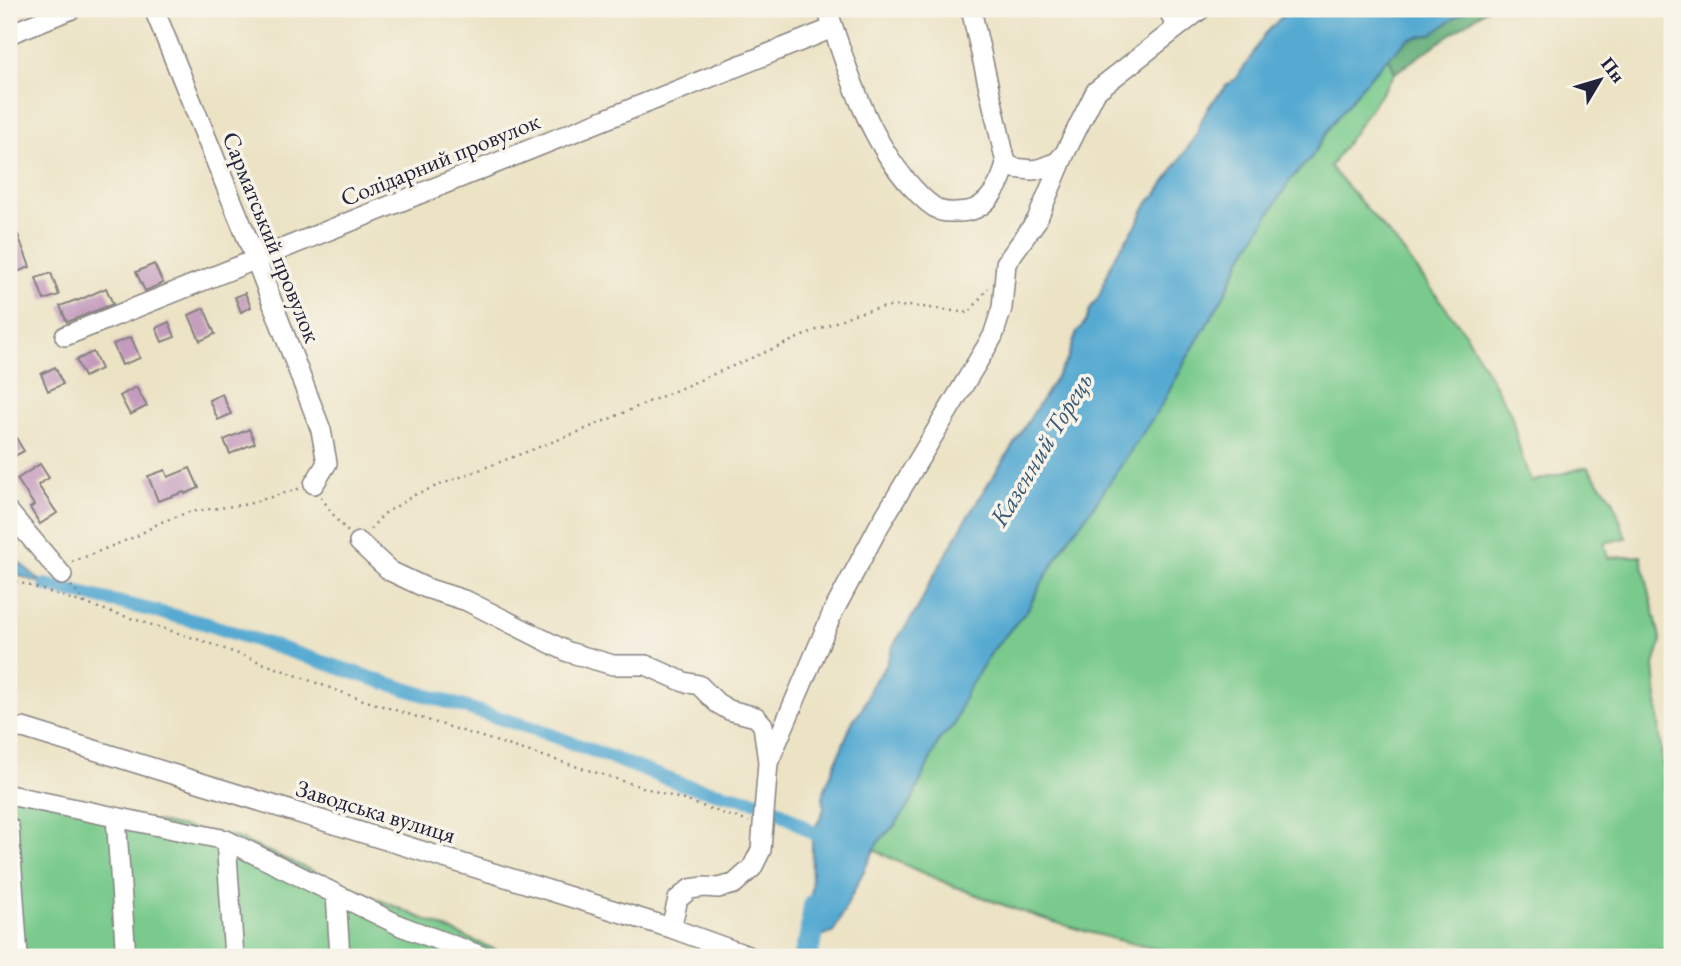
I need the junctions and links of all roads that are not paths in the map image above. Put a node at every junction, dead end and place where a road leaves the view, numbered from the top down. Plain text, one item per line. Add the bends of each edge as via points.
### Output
1 (72, 9) edge
2 (154, 9) edge
3 (827, 9) edge
4 (971, 9) edge
5 (1168, 9) edge
6 (1201, 9) edge
7 (833, 28) junction
8 (1177, 28) junction
9 (9, 34) edge
10 (1065, 153) junction
11 (1006, 163) junction
12 (256, 260) junction
13 (65, 336) dead end
14 (314, 484) road end
15 (9, 512) edge
16 (359, 542) road end
17 (63, 577) road end
18 (9, 729) edge
19 (768, 764) junction
20 (9, 795) edge
21 (116, 817) junction
22 (9, 827) edge
23 (226, 840) junction
24 (336, 894) junction
25 (671, 928) junction
26 (18, 957) edge
27 (126, 957) edge
28 (234, 957) edge
29 (340, 957) edge
30 (484, 957) edge
31 (751, 957) edge

1 - 9 street
2 - 12 street, Сарматський провулок
3 - 7 street
4 - 11 street
5 - 8 street
6 - 8 street
7 - 11 street via 882,147 922,199 942,211 974,209 990,197
7 - 12 street, Солідарний провулок
8 - 10 street via 1096,90
10 - 11 street via 1040,169 1014,168
10 - 19 street via 1037,220 1006,263 1002,307 993,336 833,612
12 - 13 street, Солідарний провулок
12 - 14 street, Сарматський провулок via 321,430 327,463
15 - 17 street
16 - 19 street via 390,571 467,601 568,652 612,665 646,665 699,685 729,710 757,717 763,725
18 - 25 street, Заводська вулиця via 23,728
19 - 25 street via 761,850 752,868 734,884 690,889 678,899
20 - 21 street
21 - 23 street
21 - 27 street
22 - 26 street
23 - 24 street
23 - 28 street
24 - 29 street
24 - 30 street via 401,926
25 - 31 street, Заводська вулиця

